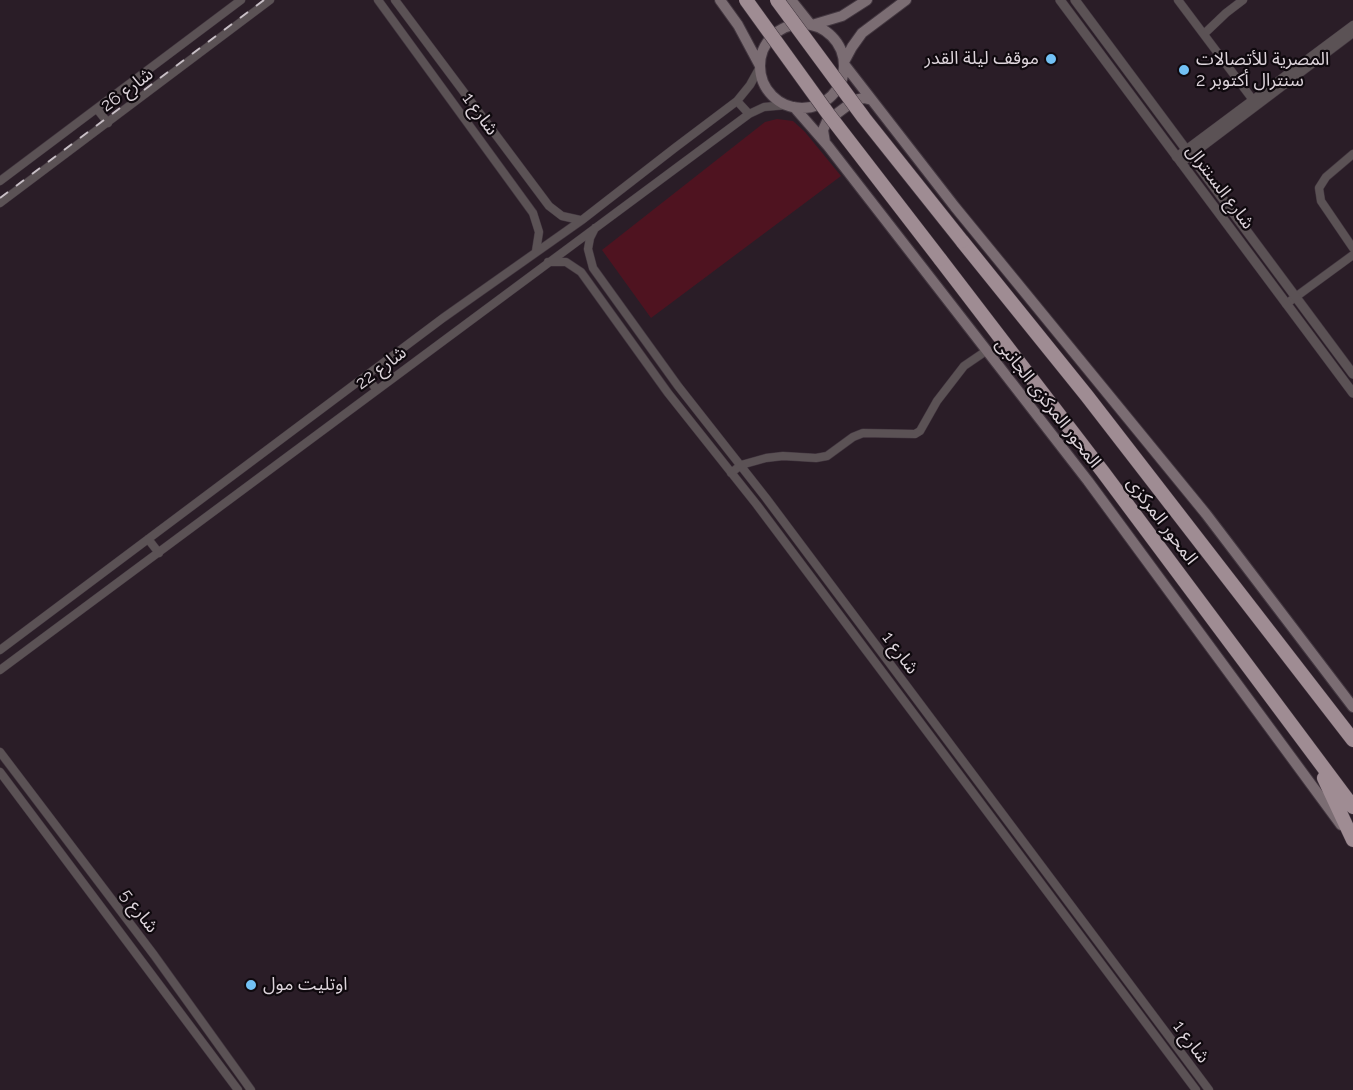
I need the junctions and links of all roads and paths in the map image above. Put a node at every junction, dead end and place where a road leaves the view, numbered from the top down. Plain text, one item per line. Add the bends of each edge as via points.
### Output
1 (241, 0) edge
2 (270, 0) edge
3 (378, 0) edge
4 (395, 0) edge
5 (748, 0) edge
6 (777, 0) edge
7 (791, 0) edge
8 (868, 0) edge
9 (906, 0) edge
10 (1060, 0) edge
11 (1075, 0) edge
12 (1178, 0) edge
13 (1243, 0) edge
14 (722, 3) edge
15 (882, 17) junction
16 (811, 25) junction
17 (1353, 25) edge
18 (1353, 33) edge
19 (1204, 34) junction
20 (844, 63) junction
21 (760, 67) junction
22 (872, 99) junction
23 (1253, 100) junction
24 (737, 101) junction
25 (790, 106) junction
26 (477, 107) junction
27 (97, 109) junction
28 (749, 114) junction
29 (464, 116) junction
30 (108, 123) junction
31 (826, 143) junction
32 (1189, 152) junction
33 (1353, 154) edge
34 (1179, 160) junction
35 (0, 181) edge
36 (0, 203) edge
37 (582, 220) junction
38 (595, 228) junction
39 (1353, 248) edge
40 (536, 251) junction
41 (1353, 255) edge
42 (548, 262) junction
43 (1296, 297) junction
44 (1286, 304) junction
45 (986, 351) junction
46 (1353, 374) edge
47 (366, 376) junction
48 (377, 390) junction
49 (1353, 393) edge
50 (741, 465) junction
51 (731, 473) junction
52 (148, 539) junction
53 (159, 553) junction
54 (0, 650) edge
55 (0, 670) edge
56 (1318, 694) junction
57 (1353, 707) edge
58 (1353, 722) edge
59 (1353, 740) edge
60 (1311, 751) junction
61 (0, 752) edge
62 (0, 772) edge
63 (1353, 807) edge
64 (1353, 840) edge
65 (1029, 850) junction
66 (1020, 857) junction
67 (238, 1090) edge
68 (251, 1090) edge
69 (1196, 1090) edge
70 (1209, 1090) edge

1 - 27 street, شارع 26
2 - 30 street, شارع 26
3 - 29 street, شارع 1
4 - 26 street, شارع 1
5 - 14 main road via 734,5
5 - 60 highway, المحور المركزى, bridge via 829,115 1103,471
6 - 56 highway, المحور المركزى, bridge via 864,118
7 - 16 main road
8 - 15 main road
8 - 16 main road via 842,16
9 - 15 main road
10 - 34 street, شارع السنترال
11 - 32 street, شارع السنترال
12 - 19 street
13 - 19 street
14 - 21 main road
15 - 20 main road via 857,39
16 - 20 main road via 826,31 836,41
16 - 21 main road via 790,26 773,36 765,47
17 - 23 street
18 - 32 street
19 - 23 street
20 - 22 main road
20 - 25 main road via 839,86 830,98 817,105
21 - 24 street, شارع 22
21 - 25 main road via 766,87 775,98
22 - 31 main road via 855,100 827,121
22 - 57 main road via 955,207 1206,514
23 - 32 street
24 - 28 street
24 - 37 street, شارع 22
25 - 28 street, شارع 22 via 764,107
25 - 31 main road, المحور المركزى الجانبى
26 - 29 street
26 - 37 street, شارع 1 via 549,206 562,216
27 - 30 street
27 - 35 street, شارع 26
28 - 38 street, شارع 22
29 - 40 street, شارع 1 via 537,219
30 - 36 street, شارع 26
31 - 45 main road, المحور المركزى الجانبى
32 - 34 street
32 - 43 street, شارع السنترال
33 - 39 street via 1319,188 1321,201
34 - 44 street, شارع السنترال
37 - 40 street, شارع 22
38 - 42 street, شارع 22
38 - 50 street, شارع 1 via 588,249 593,268
40 - 47 street, شارع 22
41 - 43 street
42 - 48 street, شارع 22
42 - 51 street, شارع 1 via 566,262 581,272
43 - 44 street
43 - 46 street, شارع السنترال
44 - 49 street, شارع السنترال
45 - 50 street via 964,366 915,434 862,433 822,458 783,456
45 - 64 main road, المحور المركزى الجانبى via 1088,481
47 - 48 street
47 - 52 street, شارع 22
48 - 53 street, شارع 22
50 - 51 street
50 - 65 street, شارع 1
51 - 66 street, شارع 1
52 - 53 street
52 - 54 street, شارع 22
53 - 55 street, شارع 22
56 - 58 highway
56 - 59 highway, المحور المركزى
60 - 63 highway, المحور المركزى
60 - 64 highway
61 - 68 street, شارع 5
62 - 67 street, شارع 5
65 - 66 street
65 - 70 street, شارع 1
66 - 69 street, شارع 1

